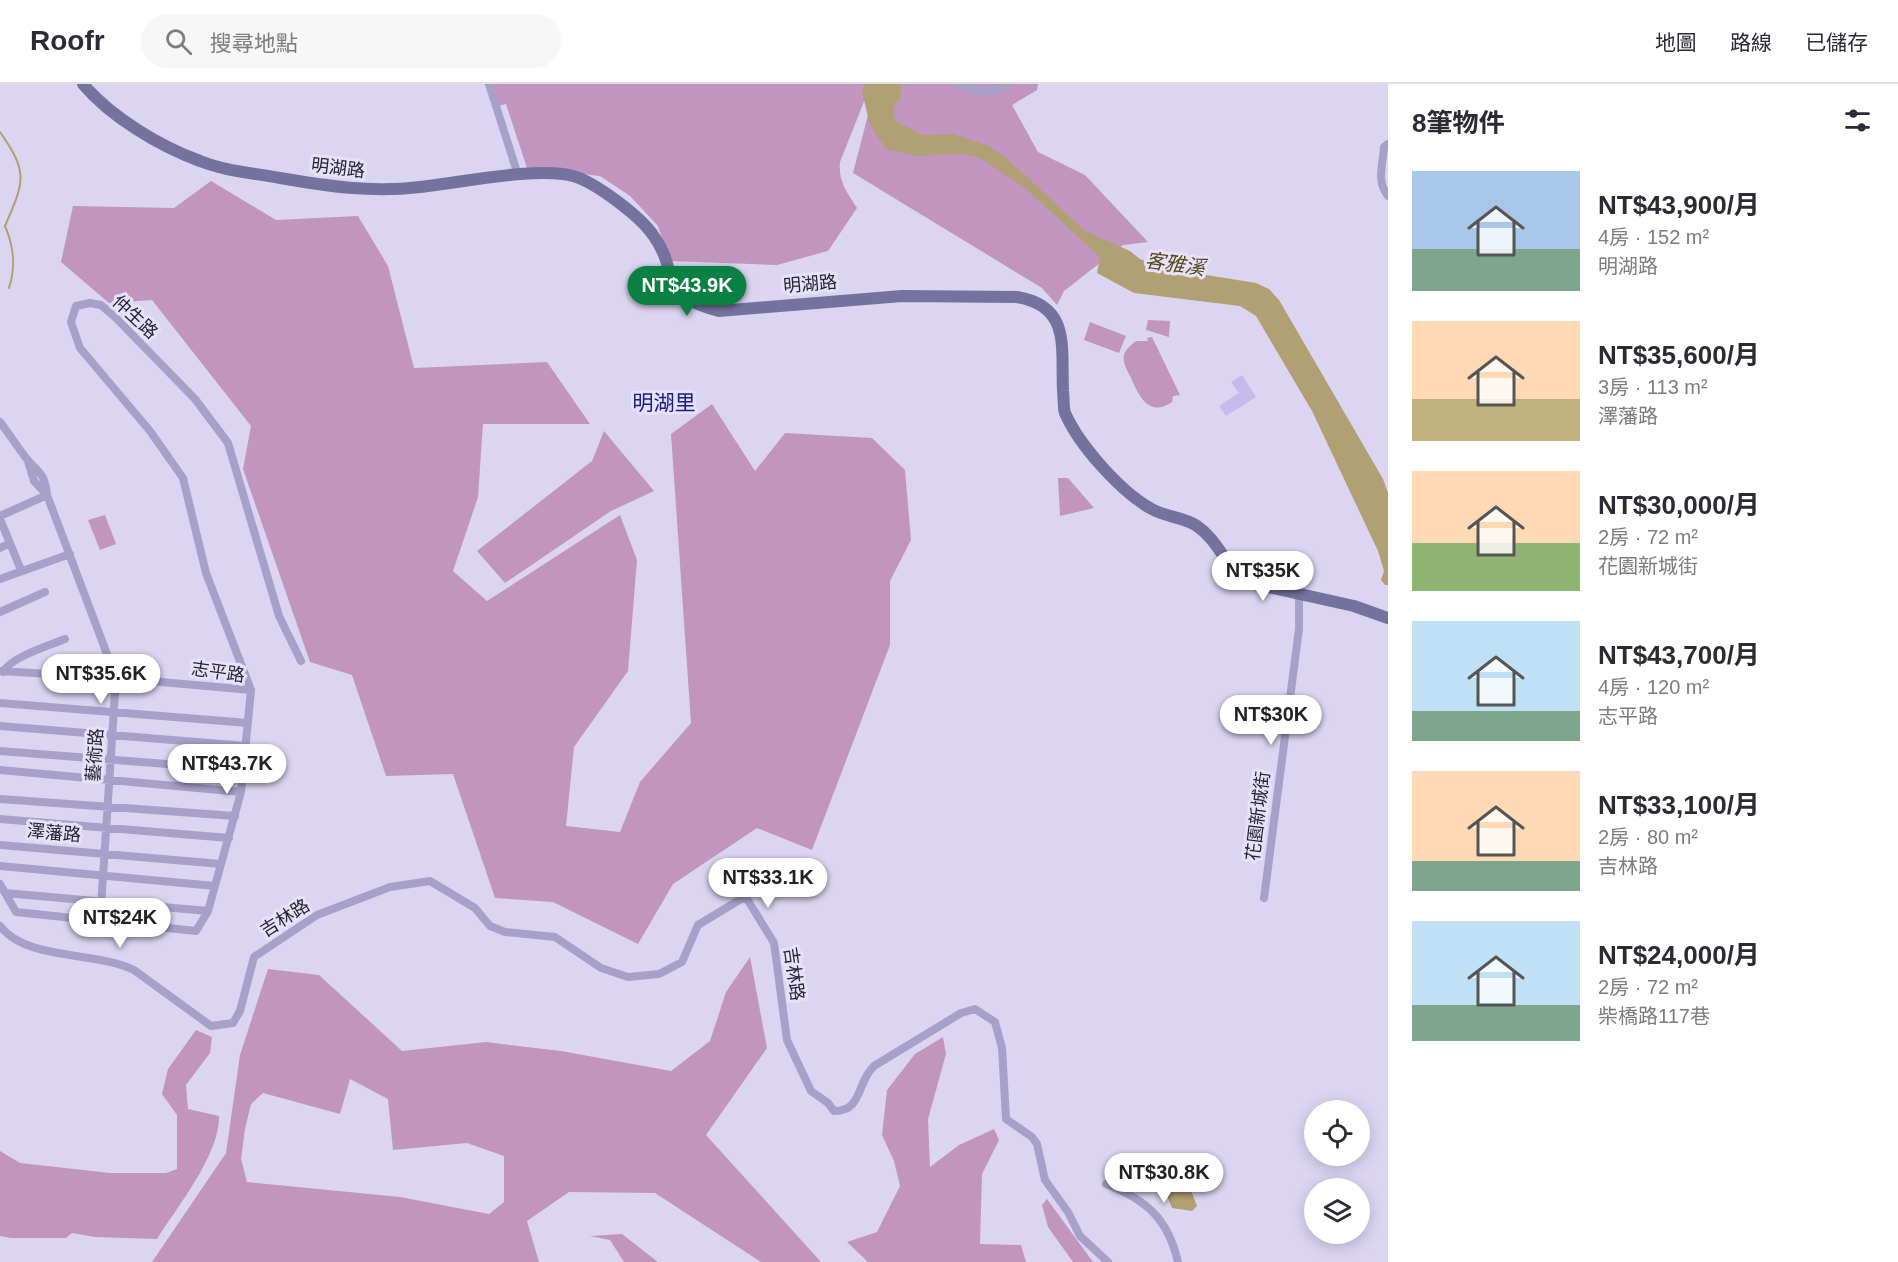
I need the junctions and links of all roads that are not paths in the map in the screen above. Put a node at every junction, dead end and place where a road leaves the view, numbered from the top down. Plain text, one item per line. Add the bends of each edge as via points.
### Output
1 (83, 84) edge
2 (489, 84) edge
3 (955, 84) edge
4 (1008, 84) edge
5 (1388, 144) edge
6 (518, 175) junction
7 (1388, 196) edge
8 (0, 422) edge
9 (47, 495) junction
10 (0, 518) edge
11 (10, 543) junction
12 (0, 548) edge
13 (70, 554) junction
14 (21, 570) junction
15 (0, 579) edge
16 (45, 592) dead end
17 (1299, 595) junction
18 (0, 612) edge
19 (1388, 618) edge
20 (65, 639) dead end
21 (302, 661) dead end
22 (2, 671) edge
23 (116, 678) junction
24 (251, 690) junction
25 (0, 703) edge
26 (114, 712) junction
27 (248, 723) junction
28 (0, 726) edge
29 (113, 736) junction
30 (246, 746) junction
31 (0, 751) edge
32 (111, 759) junction
33 (0, 770) edge
34 (244, 770) junction
35 (109, 780) junction
36 (241, 792) junction
37 (0, 799) edge
38 (108, 807) junction
39 (235, 816) junction
40 (0, 819) edge
41 (107, 828) junction
42 (229, 838) junction
43 (0, 845) edge
44 (105, 854) junction
45 (221, 864) junction
46 (0, 866) edge
47 (103, 876) junction
48 (0, 884) edge
49 (215, 886) junction
50 (5, 893) junction
51 (1264, 898) dead end
52 (101, 901) junction
53 (208, 911) junction
54 (100, 922) junction
55 (0, 926) edge
56 (1106, 1184) dead end
57 (1108, 1262) edge
58 (1178, 1262) edge

1 - 6 street, 明湖路 via 118,117 177,151 224,169 366,191
2 - 6 street
3 - 4 street via 975,92 999,90
5 - 7 street via 1384,147 1381,180
6 - 17 street, 明湖路 via 537,172 573,176 594,185 653,235 669,278 680,294 695,304 719,310 903,296 1033,300 1052,313 1061,331 1064,411 1079,437 1120,485 1150,508 1197,526 1240,577
8 - 9 street, 藝術路 via 28,461 34,481
9 - 10 street
9 - 13 street, 藝術路
10 - 11 street
11 - 12 street
11 - 14 street
13 - 14 street
13 - 23 street, 藝術路
14 - 15 street
16 - 18 street
17 - 19 street, 明湖路 via 1354,606
17 - 51 street, 花園新城街 via 1299,629
20 - 22 street via 22,657
21 - 24 street, 仲生路 via 279,616 228,443 195,399 116,318 101,305 76,306 71,322 80,348 150,431 183,478 206,573
22 - 23 street
23 - 24 street, 志平路
23 - 26 street, 藝術路
24 - 27 street, 志平路
25 - 26 street
26 - 27 street
26 - 29 street, 藝術路
27 - 30 street, 志平路
28 - 29 street
29 - 30 street
29 - 32 street, 藝術路
30 - 34 street, 志平路
31 - 32 street
32 - 34 street
32 - 35 street, 藝術路
33 - 35 street
34 - 36 street, 志平路
35 - 36 street
35 - 38 street, 藝術路
36 - 39 street, 志平路
37 - 38 street, 澤藩路
38 - 39 street
38 - 41 street, 藝術路
39 - 42 street, 志平路
40 - 41 street
41 - 42 street
41 - 44 street, 藝術路
42 - 45 street, 志平路
43 - 44 street, 澤藩路
44 - 45 street
44 - 47 street, 藝術路
45 - 49 street, 志平路
46 - 47 street
47 - 49 street
47 - 52 street, 藝術路
48 - 50 street
49 - 53 street, 志平路
50 - 52 street
50 - 54 street via 16,912
52 - 53 street
52 - 54 street, 藝術路
53 - 54 street, 志平路 via 196,931
55 - 57 street, 吉林路 via 7,935 56,953 120,963 216,1026 232,1023 240,1011 254,957 317,915 390,887 430,881 474,908 490,926 505,932 555,937 601,968 628,978 659,974 682,962 698,925 747,899 774,943 787,1040 811,1091 834,1111 844,1111 853,1106 874,1066 961,1013 975,1009 996,1022 1002,1048 1006,1119 1037,1144 1045,1180 1080,1236
56 - 58 street via 1129,1193 1163,1221 1172,1236

